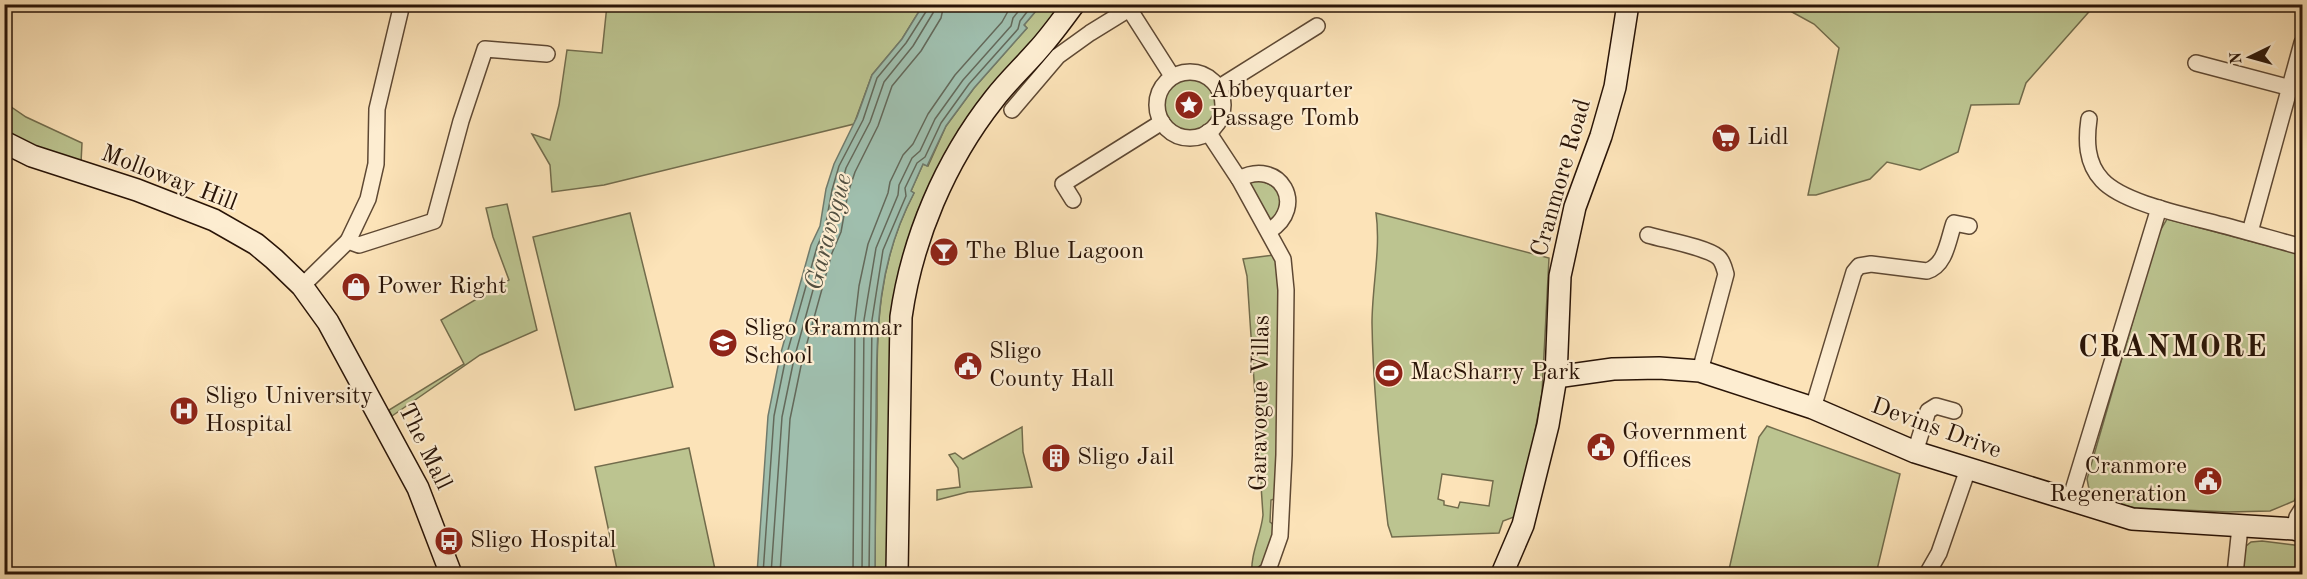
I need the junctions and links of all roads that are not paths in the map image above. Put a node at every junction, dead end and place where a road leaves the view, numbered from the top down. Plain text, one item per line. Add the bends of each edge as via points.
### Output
1 (402, 4) edge
2 (1074, 4) edge
3 (1628, 4) edge
4 (1131, 6) edge
5 (1317, 26) dead end
6 (2302, 43) edge
7 (547, 54) dead end
8 (2196, 63) dead end
9 (1172, 76) junction
10 (1218, 88) junction
11 (2297, 89) edge
12 (1012, 110) dead end
13 (2090, 119) dead end
14 (1162, 122) junction
15 (1208, 132) junction
16 (4, 142) edge
17 (1239, 179) junction
18 (1073, 200) dead end
19 (2159, 208) junction
20 (1969, 226) dead end
21 (1269, 231) junction
22 (2250, 232) junction
23 (1648, 235) dead end
24 (348, 241) junction
25 (2302, 248) edge
26 (302, 286) junction
27 (1700, 371) junction
28 (1556, 376) junction
29 (1812, 408) junction
30 (1954, 411) dead end
31 (1915, 452) junction
32 (1968, 470) junction
33 (2070, 500) junction
34 (2302, 509) edge
35 (2240, 526) junction
36 (2298, 530) edge
37 (451, 574) edge
38 (897, 574) edge
39 (1263, 574) edge
40 (1502, 574) edge
41 (1928, 574) edge
42 (2235, 574) edge

1 - 24 street via 377,109 376,164 368,199
2 - 38 street via 992,101 969,135 916,244 901,317
3 - 28 street, Cranmore Road via 1615,87 1575,207 1560,276
4 - 9 street
4 - 12 street via 1058,56
5 - 10 street
6 - 11 street
7 - 24 street via 484,48 434,221 359,245
8 - 11 street
9 - 10 street via 1198,73
9 - 14 street via 1158,95 1156,108
10 - 15 street via 1222,113
11 - 22 street
13 - 19 street via 2087,131 2092,167 2103,181 2123,194
14 - 15 street via 1173,134 1186,138
14 - 18 street via 1062,184
15 - 17 street, Garavogue Villas
16 - 26 street, Molloway Hill via 32,156 214,220 256,244
17 - 21 street, Garavogue Villas
17 - 21 street via 1259,172 1269,174 1284,188 1288,197 1285,217
19 - 22 street
19 - 33 street
20 - 29 street via 1954,223 1942,262 1934,269 1859,266
21 - 39 street, Garavogue Villas via 1283,259 1286,290 1284,455 1280,536
22 - 25 street
23 - 27 street via 1711,252 1724,266 1726,274
24 - 26 street
26 - 37 street, The Mall via 328,322 414,479
27 - 28 street, Devins Drive via 1613,369
27 - 29 street, Devins Drive
28 - 40 street, Cranmore Road via 1536,475
29 - 31 street, Devins Drive
30 - 31 street via 1936,406 1928,411
31 - 32 street, Devins Drive
32 - 33 street, Devins Drive
32 - 41 street via 1940,553
33 - 35 street, Devins Drive via 2132,519
34 - 36 street via 2297,517
35 - 36 street, Devins Drive
35 - 42 street

